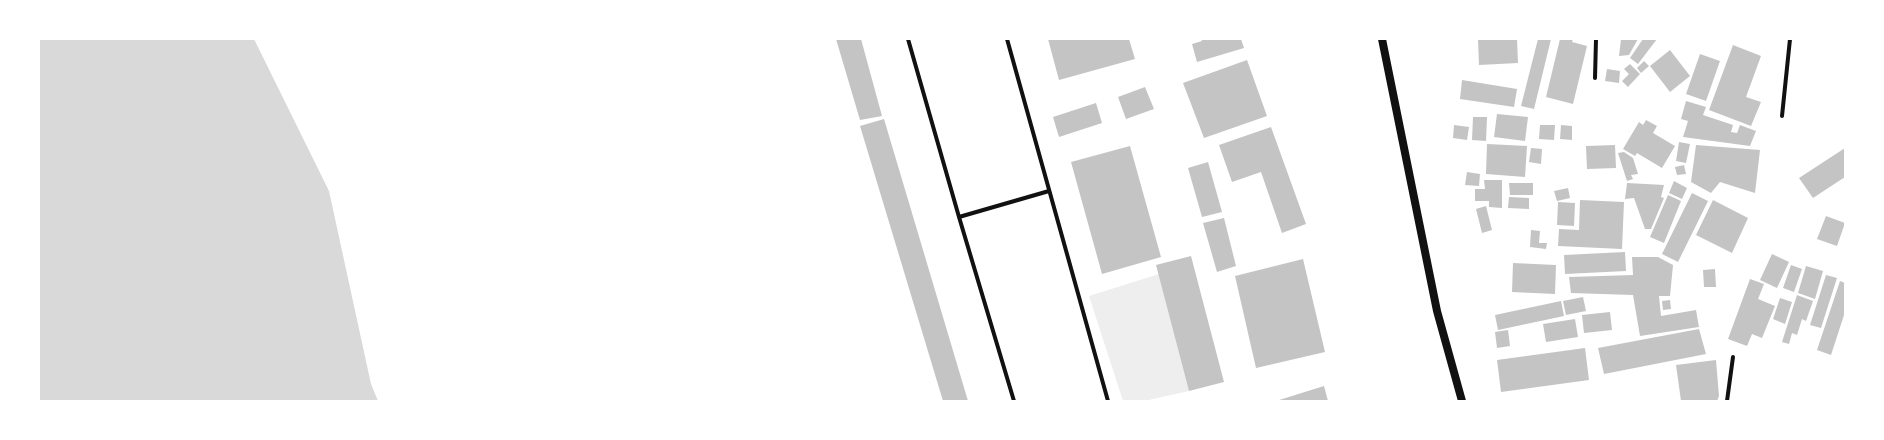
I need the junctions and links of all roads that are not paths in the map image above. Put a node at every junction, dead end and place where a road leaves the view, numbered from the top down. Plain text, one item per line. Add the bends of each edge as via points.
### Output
1 (908, 39) edge
2 (1007, 39) edge
3 (1382, 39) edge
4 (1596, 39) edge
5 (1784, 39) edge
6 (1790, 40) edge
7 (1595, 78) dead end
8 (1782, 116) dead end
9 (1049, 191) junction
10 (959, 217) junction
11 (1733, 357) dead end
12 (1014, 401) edge
13 (1108, 401) edge
14 (1462, 401) edge
15 (1727, 401) edge

1 - 10 street
2 - 9 street
3 - 14 main road via 1437,311
4 - 7 street
5 - 6 street
6 - 8 street
9 - 10 street
9 - 13 street
10 - 12 street
11 - 15 street

